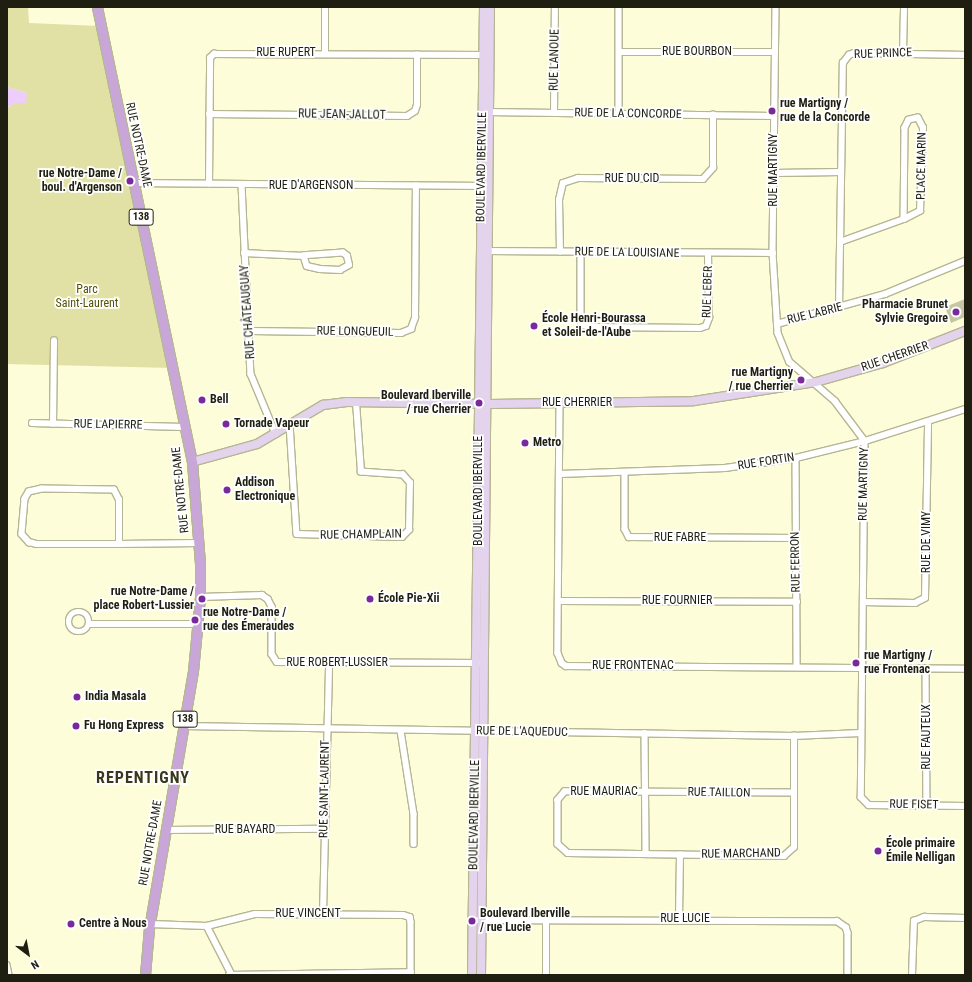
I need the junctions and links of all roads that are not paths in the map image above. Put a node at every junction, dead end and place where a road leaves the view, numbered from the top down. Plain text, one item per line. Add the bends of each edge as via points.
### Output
1 (97, 7) edge
2 (325, 7) edge
3 (484, 7) edge
4 (490, 7) edge
5 (555, 7) edge
6 (618, 7) edge
7 (776, 7) edge
8 (904, 7) edge
9 (620, 52) junction
10 (775, 52) junction
11 (902, 52) junction
12 (325, 53) junction
13 (417, 55) junction
14 (487, 55) junction
15 (965, 55) edge
16 (486, 112) junction
17 (554, 112) junction
18 (619, 113) junction
19 (209, 114) junction
20 (713, 115) junction
21 (774, 116) junction
22 (841, 172) junction
23 (774, 173) junction
24 (134, 183) junction
25 (209, 184) junction
26 (242, 186) junction
27 (416, 186) junction
28 (485, 186) junction
29 (904, 219) junction
30 (840, 242) junction
31 (485, 251) junction
32 (560, 252) junction
33 (581, 252) junction
34 (244, 253) junction
35 (773, 253) junction
36 (708, 254) junction
37 (304, 256) junction
38 (965, 262) edge
39 (839, 308) junction
40 (777, 324) junction
41 (251, 331) junction
42 (965, 331) edge
43 (54, 341) dead end
44 (812, 383) junction
45 (356, 402) junction
46 (483, 404) junction
47 (560, 404) junction
48 (965, 409) edge
49 (928, 422) junction
50 (32, 423) dead end
51 (53, 424) junction
52 (290, 424) junction
53 (184, 426) junction
54 (276, 434) junction
55 (865, 441) junction
56 (796, 458) junction
57 (192, 462) junction
58 (560, 474) junction
59 (625, 474) junction
60 (796, 538) junction
61 (118, 544) junction
62 (198, 544) junction
63 (200, 597) junction
64 (558, 600) junction
65 (797, 602) junction
66 (863, 602) junction
67 (89, 624) dead end
68 (198, 624) junction
69 (481, 663) junction
70 (329, 664) junction
71 (797, 667) junction
72 (861, 667) junction
73 (926, 668) junction
74 (965, 669) edge
75 (184, 726) junction
76 (326, 728) junction
77 (401, 731) junction
78 (480, 732) junction
79 (645, 733) junction
80 (860, 734) junction
81 (794, 736) junction
82 (645, 792) junction
83 (793, 793) junction
84 (864, 802) joint
85 (927, 806) junction
86 (965, 806) edge
87 (324, 829) junction
88 (165, 830) junction
89 (414, 844) dead end
90 (646, 854) junction
91 (680, 855) junction
92 (323, 914) junction
93 (679, 918) junction
94 (965, 918) edge
95 (546, 919) junction
96 (478, 920) junction
97 (150, 924) junction
98 (208, 926) junction
99 (7, 965) edge
100 (411, 973) edge
101 (230, 974) edge
102 (9, 975) edge
103 (145, 975) edge
104 (472, 975) edge
105 (481, 975) edge
106 (546, 975) edge
107 (848, 975) edge
108 (912, 975) edge

1 - 24 main road, RUE NOTRE-DAME / 138
2 - 12 street
3 - 14 street, BOULEVARD IBERVILLE
4 - 14 street, BOULEVARD IBERVILLE
5 - 17 street, RUE LANOUE
6 - 9 street
7 - 10 street, RUE MARTIGNY
8 - 11 street
9 - 10 street, RUE BOURBON
9 - 18 street
10 - 21 street, RUE MARTIGNY
11 - 15 street, RUE PRINCE
11 - 22 street, RUE PRINCE via 854,53 848,55 843,63
12 - 13 street, RUE RUPERT
12 - 19 street, RUE RUPERT via 214,54 210,58
13 - 14 street, RUE RUPERT
13 - 19 street, RUE JEAN-JALLOT via 417,105 415,111 407,116
14 - 16 street, BOULEVARD IBERVILLE
16 - 17 street, RUE DE LA CONCORDE
16 - 28 street, BOULEVARD IBERVILLE
17 - 18 street, RUE DE LA CONCORDE
18 - 20 street, RUE DE LA CONCORDE
19 - 25 street, RUE RUPERT
20 - 21 street, RUE DE LA CONCORDE
20 - 32 street, RUE DU CID via 713,168 703,180 578,178 563,183 559,200
21 - 23 street, RUE MARTIGNY
22 - 23 street
22 - 30 street, RUE PRINCE
23 - 35 street, RUE MARTIGNY
24 - 25 street, RUE D'ARGENSON
24 - 53 main road, RUE NOTRE-DAME / 138
25 - 26 street, RUE D'ARGENSON
26 - 27 street, RUE D'ARGENSON
26 - 34 street, RUE CHÂTEAUGUAY
27 - 28 street, RUE D'ARGENSON
27 - 41 street, RUE LONGUEUIL via 415,318 411,329 401,333
28 - 31 street, BOULEVARD IBERVILLE
29 - 29 street, PLACE MARIN via 916,214 922,206 923,128 918,118 909,120 906,128
29 - 30 street, PLACE MARIN
30 - 39 street, RUE PRINCE
31 - 32 street, RUE DE LA LOUISIANE
31 - 46 street, BOULEVARD IBERVILLE
32 - 33 street, RUE DE LA LOUISIANE
33 - 36 street, RUE DE LA LOUISIANE
33 - 36 street, RUE LEBER via 581,320 582,325 593,327 706,326 709,318
34 - 37 street
34 - 41 street, RUE CHÂTEAUGUAY
35 - 36 street, RUE DE LA LOUISIANE
35 - 40 street, RUE MARTIGNY
37 - 37 street via 304,263 312,268 340,270 349,265 347,256 343,253
38 - 39 street, RUE LABRIE
39 - 40 street, RUE LABRIE
40 - 44 street, RUE MARTIGNY via 790,362
41 - 54 street, RUE CHÂTEAUGUAY via 251,374
42 - 44 street, RUE CHERRIER via 883,363
43 - 51 street
44 - 47 street, RUE CHERRIER via 694,401
44 - 55 street, RUE MARTIGNY via 835,401
45 - 46 street, RUE CHERRIER
45 - 52 street, RUE CHERRIER via 323,406
45 - 52 street, RUE CHAMPLAIN via 361,472 403,475 410,483 409,530 402,537 297,534
46 - 47 street, RUE CHERRIER
46 - 69 street, BOULEVARD IBERVILLE
47 - 58 street, RUE FRONTENAC
48 - 49 street, RUE FORTIN
49 - 55 street, RUE FORTIN
49 - 66 street, RUE DE VIMY via 925,598 915,603
50 - 51 street, RUE LAPIERRE
51 - 53 street, RUE LAPIERRE
52 - 54 street, RUE CHERRIER
53 - 57 main road, RUE NOTRE-DAME / 138
54 - 57 street, RUE CHERRIER via 239,451
55 - 56 street, RUE FORTIN
55 - 66 street, RUE MARTIGNY
56 - 59 street, RUE FORTIN via 725,468
56 - 60 street, RUE FERRON
57 - 62 main road, RUE NOTRE-DAME / 138
58 - 59 street, RUE FORTIN
58 - 64 street, RUE FRONTENAC
59 - 60 street, RUE FABRE via 625,529 629,537
60 - 65 street, RUE FERRON
61 - 61 street via 29,542 22,534 25,499 30,492 42,488 114,490 119,500
61 - 62 street
62 - 63 main road, RUE NOTRE-DAME / 138
63 - 68 main road, RUE NOTRE-DAME / 138
63 - 70 street, RUE ROBERT-LUSSIER via 262,595 272,607 272,654 278,662
64 - 65 street, RUE FOURNIER
64 - 71 street, RUE FRONTENAC via 558,653 559,660 566,666
65 - 71 street, RUE FERRON
66 - 72 street, RUE MARTIGNY
67 - 68 street
68 - 75 main road, RUE NOTRE-DAME / 138
69 - 70 street, RUE ROBERT-LUSSIER
69 - 78 street, BOULEVARD IBERVILLE
70 - 76 street, RUE SAINT-LAURENT
71 - 72 street, RUE FRONTENAC
72 - 73 street, RUE FRONTENAC
72 - 80 street, RUE MARTIGNY
73 - 74 street, RUE FRONTENAC
73 - 85 street, RUE FAUTEUX
75 - 76 street, RUE DE L'AQUEDUC
75 - 88 main road, RUE NOTRE-DAME / 138
76 - 77 street, RUE DE L'AQUEDUC
76 - 87 street, RUE SAINT-LAURENT
77 - 78 street, RUE DE L'AQUEDUC
77 - 89 street via 414,814
78 - 79 street, RUE DE L'AQUEDUC
78 - 96 street, BOULEVARD IBERVILLE
79 - 81 street, RUE DE L'AQUEDUC
79 - 82 street
80 - 81 street, RUE DE L'AQUEDUC
80 - 84 street, RUE MARTIGNY via 861,797
81 - 83 street, RUE MARCHAND
82 - 83 street, RUE TAILLON
82 - 90 street
82 - 90 street, RUE MAURIAC via 565,792 558,800 558,844 568,853
83 - 91 street, RUE MARCHAND via 794,847 784,856
84 - 85 street, RUE FISET
85 - 86 street, RUE FISET
87 - 88 street, RUE BAYARD
87 - 92 street, RUE SAINT-LAURENT
88 - 97 main road, RUE NOTRE-DAME / 138
90 - 91 street, RUE MARCHAND
91 - 93 street
92 - 98 street, RUE VINCENT via 255,914
92 - 100 street, RUE VINCENT via 410,916
93 - 95 street, RUE LUCIE
93 - 107 street, RUE LUCIE via 837,921 846,927 848,933
94 - 108 street via 924,917 914,921
95 - 96 street, RUE LUCIE
95 - 106 street
96 - 104 street, BOULEVARD IBERVILLE
96 - 105 street, BOULEVARD IBERVILLE
97 - 98 street, RUE VINCENT
97 - 103 main road, RUE NOTRE-DAME / 138
98 - 101 street
99 - 102 street
100 - 101 street

